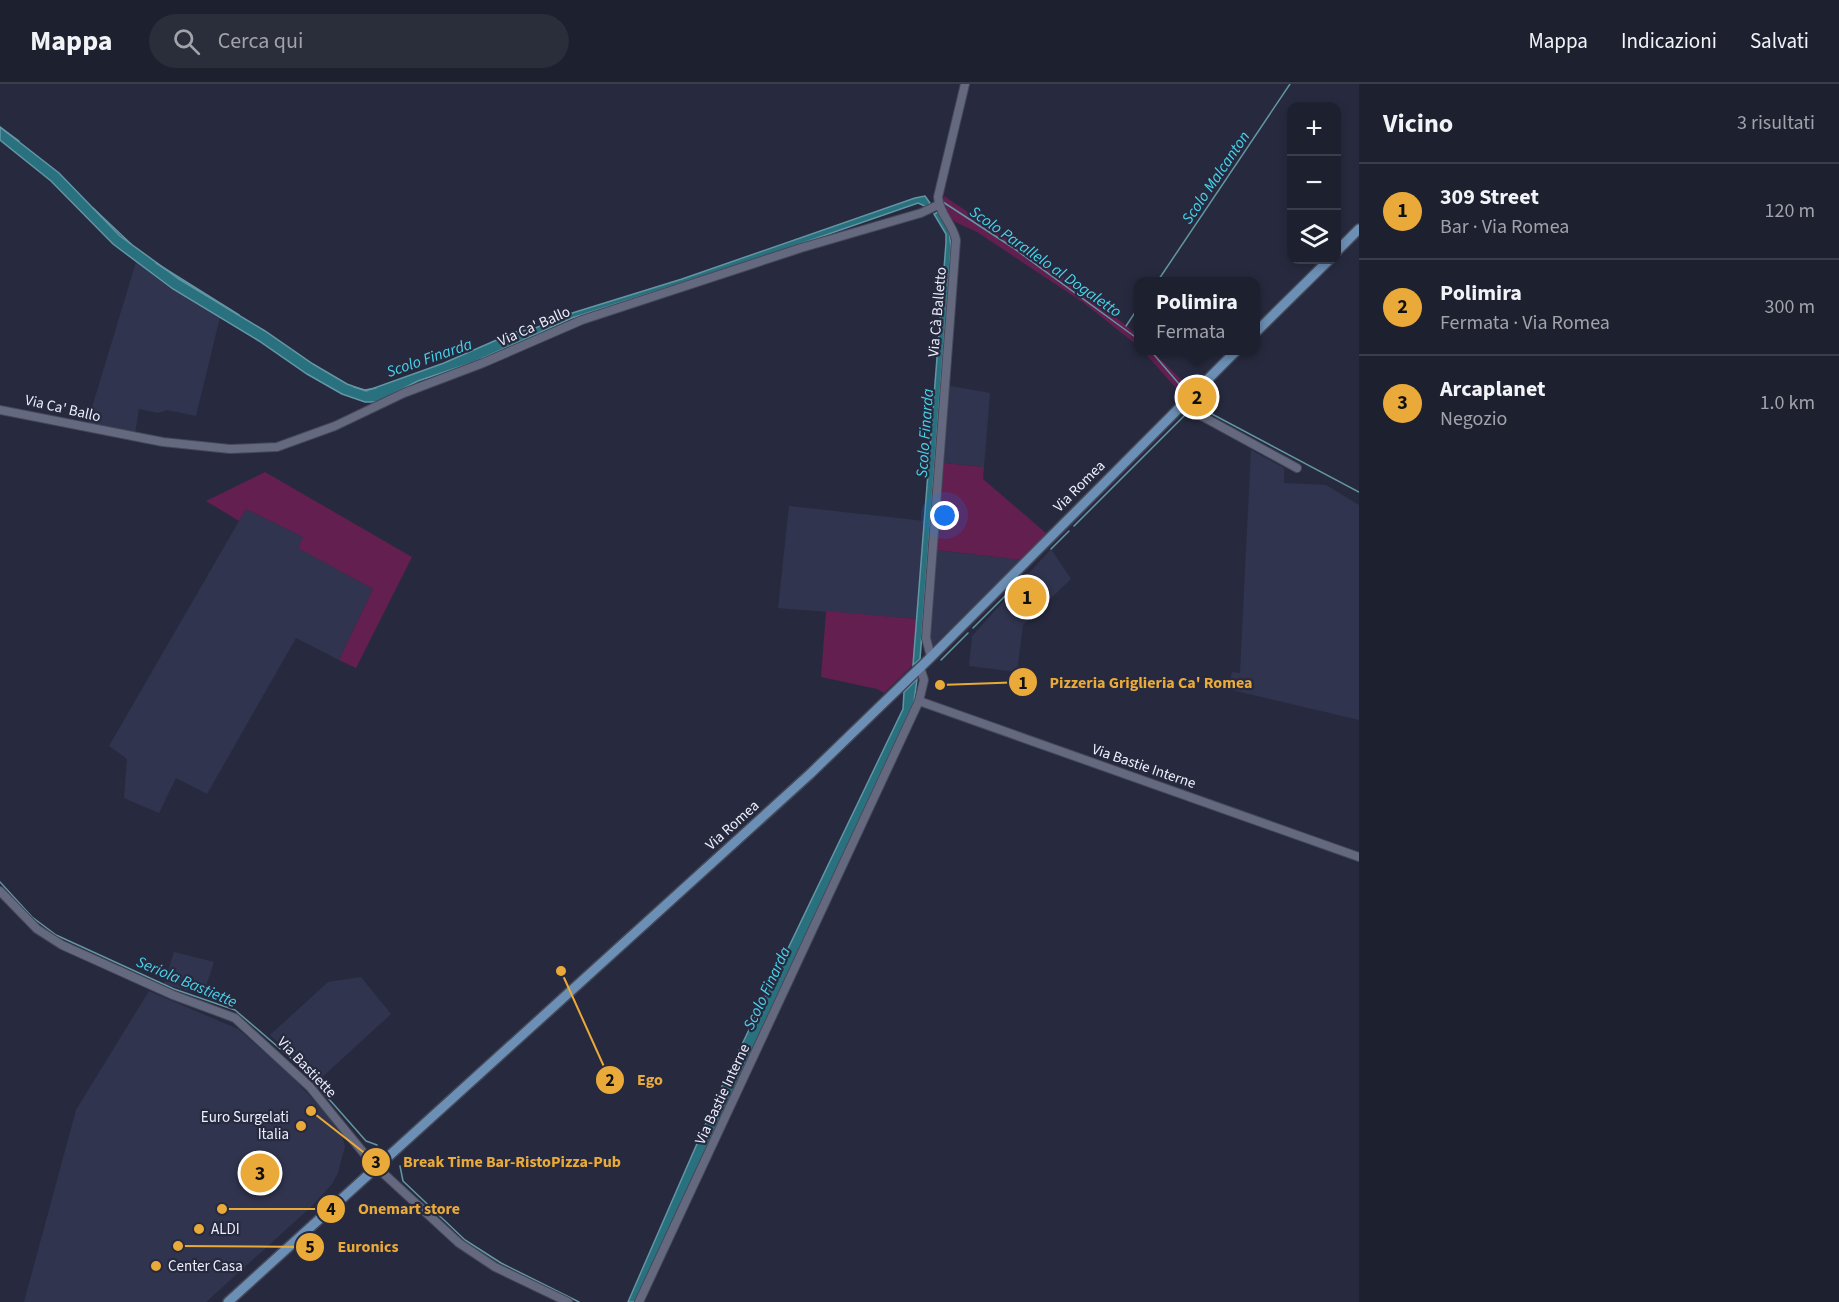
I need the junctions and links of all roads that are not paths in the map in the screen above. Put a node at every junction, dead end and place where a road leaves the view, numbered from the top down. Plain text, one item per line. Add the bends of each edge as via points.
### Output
1 (965, 84) edge
2 (938, 205) junction
3 (1359, 230) edge
4 (1341, 247) edge
5 (1325, 264) edge
6 (1260, 328) edge
7 (1233, 355) edge
8 (1185, 402) junction
9 (0, 410) edge
10 (1297, 468) dead end
11 (931, 657) junction
12 (920, 667) junction
13 (919, 701) junction
14 (1359, 857) edge
15 (0, 891) edge
16 (376, 1167) junction
17 (228, 1302) edge
18 (568, 1302) edge
19 (639, 1302) edge

1 - 2 street
2 - 9 street, Via Ca' Ballo via 563,326 335,426 277,447 230,449 162,442
2 - 11 street, Via Cà Balletto via 956,240 926,638
3 - 4 main road
5 - 6 main road
7 - 8 main road, Via Romea
8 - 10 street via 1198,414
8 - 11 main road, Via Romea
11 - 12 main road, Via Romea
12 - 13 street, Via Bastie Interne via 924,680
12 - 16 main road, Via Romea via 810,774
13 - 14 street, Via Bastie Interne
13 - 19 street, Via Bastie Interne
15 - 16 street, Via Bastiette via 37,929 62,945 172,995 235,1018 310,1087
16 - 17 main road, Via Romea
16 - 18 street, Via Bastiette via 476,1257

